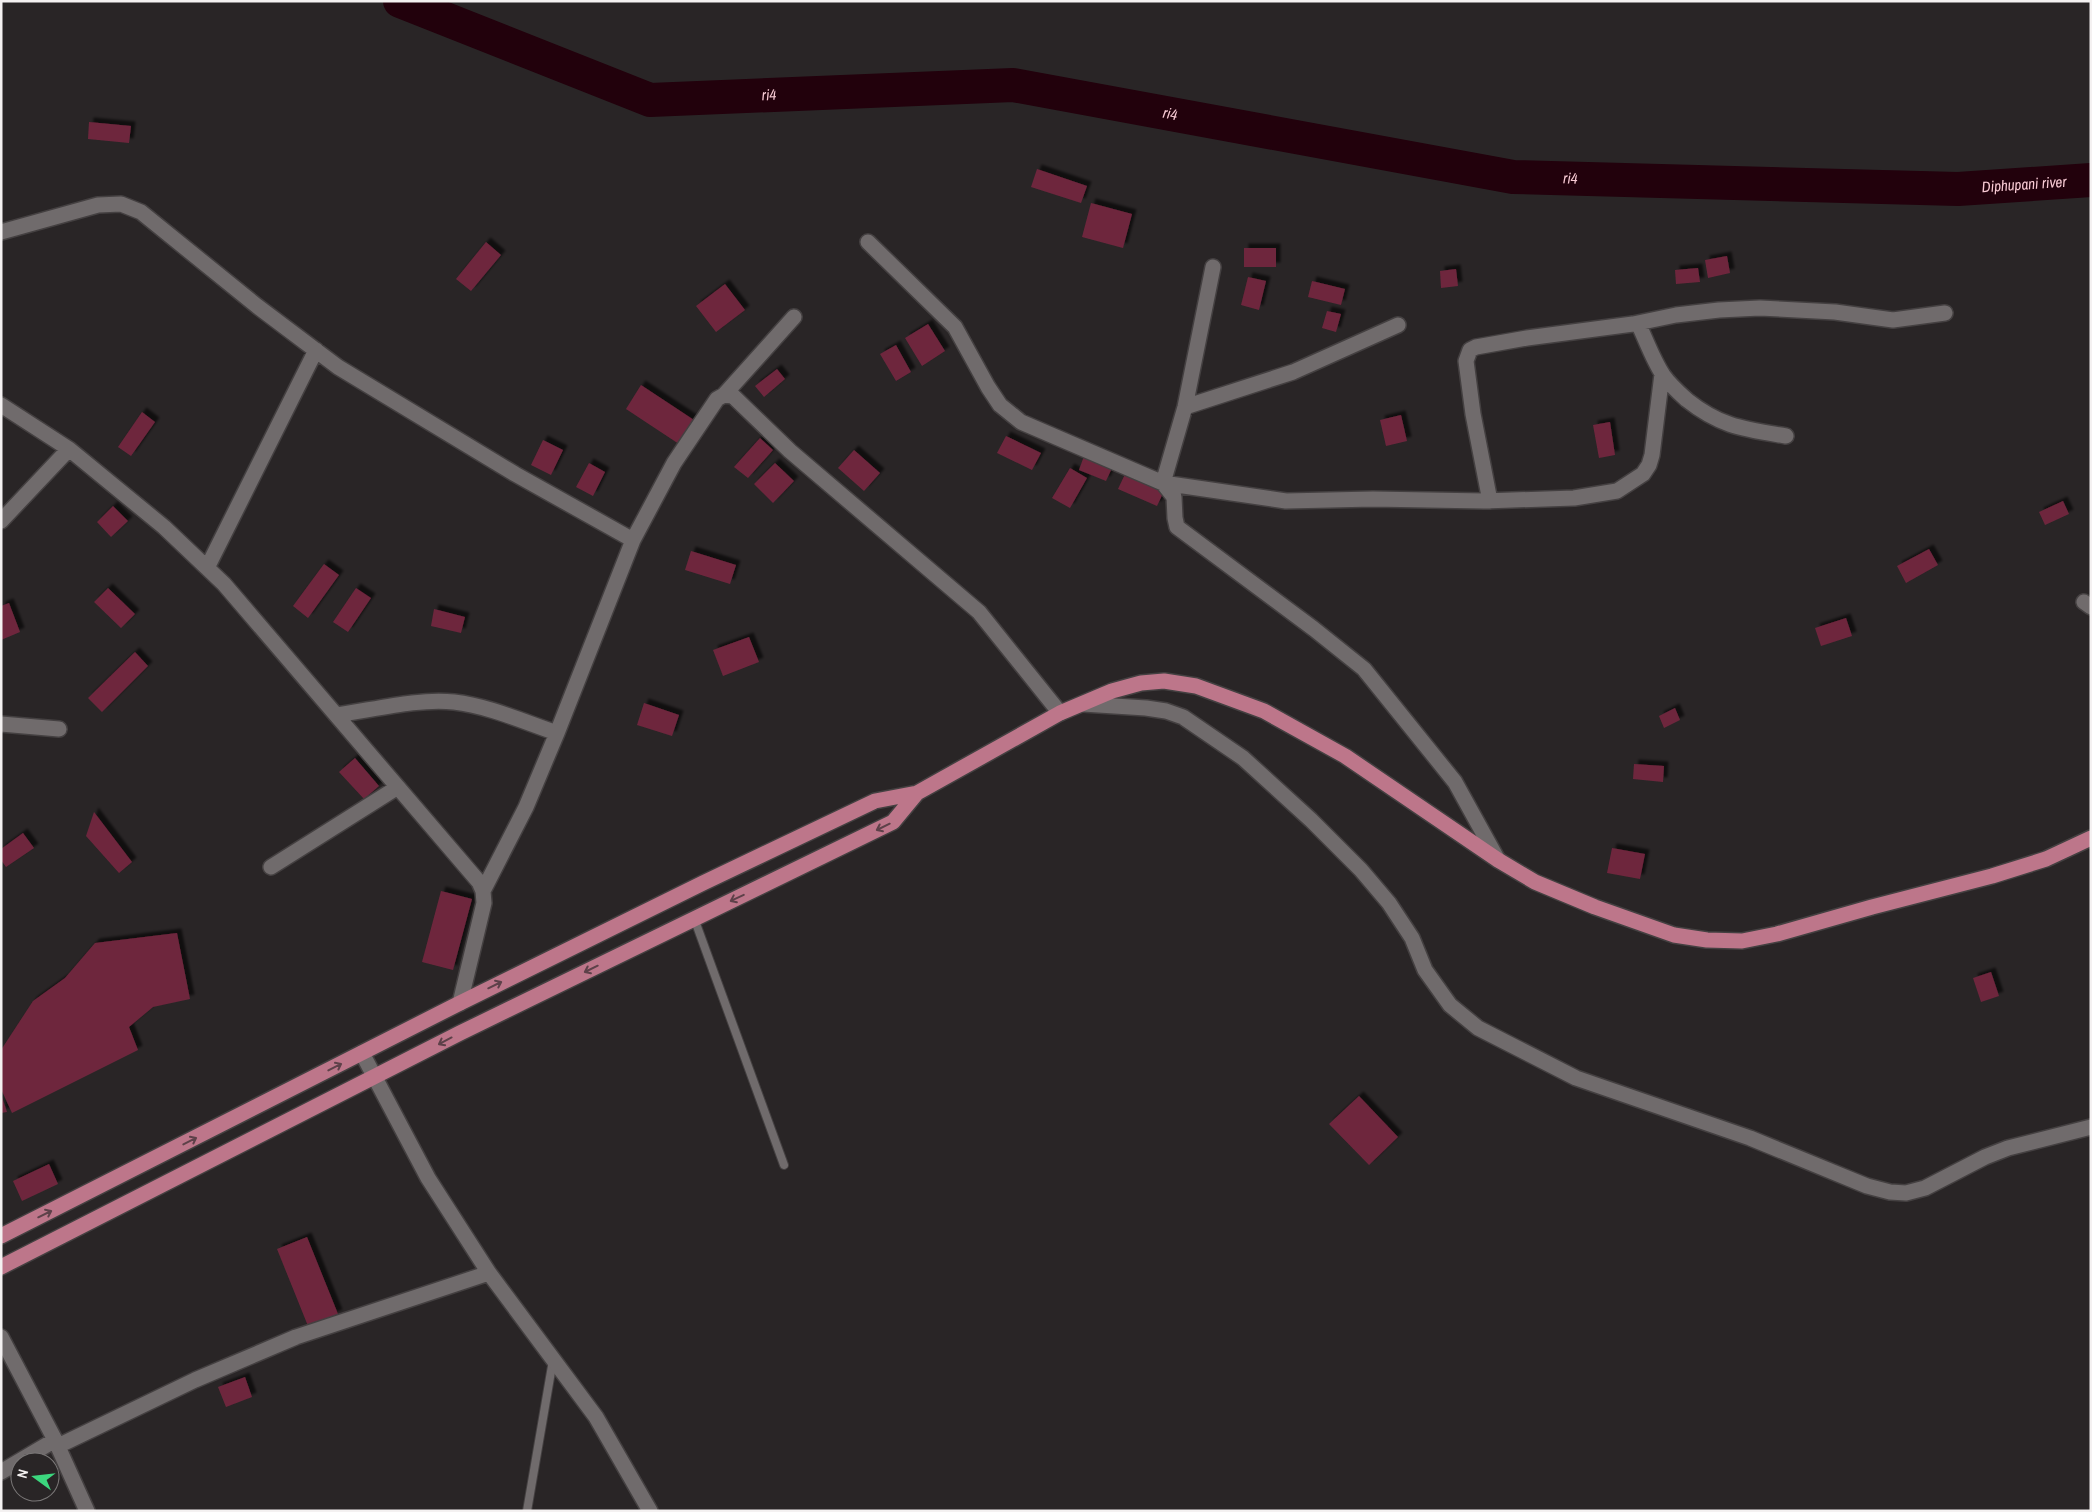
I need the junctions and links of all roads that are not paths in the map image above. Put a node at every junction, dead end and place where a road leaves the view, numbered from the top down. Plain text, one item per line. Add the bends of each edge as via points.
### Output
1 (1, 232) edge
2 (868, 242) dead end
3 (1213, 268) dead end
4 (1945, 313) dead end
5 (794, 316) dead end
6 (1638, 323) junction
7 (1398, 325) dead end
8 (316, 350) junction
9 (1662, 374) junction
10 (724, 394) junction
11 (1, 405) edge
12 (1185, 407) junction
13 (1786, 436) dead end
14 (69, 449) junction
15 (1163, 483) junction
16 (1490, 501) junction
17 (1, 521) edge
18 (633, 540) junction
19 (207, 568) junction
20 (1082, 704) junction
21 (1060, 713) junction
22 (336, 715) junction
23 (1, 724) edge
24 (59, 729) dead end
25 (557, 734) junction
26 (398, 787) junction
27 (917, 793) junction
28 (2091, 838) edge
29 (1498, 860) junction
30 (270, 867) dead end
31 (483, 891) junction
32 (694, 918) junction
33 (460, 1003) junction
34 (362, 1053) junction
35 (374, 1078) junction
36 (2091, 1127) edge
37 (784, 1165) dead end
38 (1, 1236) edge
39 (1, 1267) edge
40 (489, 1273) junction
41 (1, 1337) edge
42 (553, 1360) junction
43 (56, 1443) junction
44 (1, 1472) edge
45 (87, 1511) edge
46 (527, 1511) edge
47 (650, 1511) edge

1 - 8 street via 98,205 121,204 142,212
2 - 15 street via 955,327 988,387 1000,404 1021,422
3 - 12 street
4 - 6 street via 1893,320 1835,312 1760,308 1676,315
5 - 10 street
6 - 9 street
6 - 16 street via 1528,338 1470,350 1467,370
7 - 12 street via 1293,372
8 - 18 street via 506,469
8 - 19 street
9 - 13 street via 1674,389 1720,422
9 - 16 street via 1652,455 1643,474 1617,492
10 - 18 street via 717,399 674,463
10 - 21 street via 732,396 790,451 980,612
11 - 14 street
12 - 15 street
14 - 17 street
14 - 19 street via 164,527
15 - 16 street via 1286,501
15 - 29 street via 1174,497 1177,527 1364,669 1455,782
18 - 25 street
19 - 22 street
20 - 21 main road
20 - 29 main road via 1112,691 1164,680 1228,696 1264,711 1345,756
20 - 36 street via 1166,711 1183,717 1243,758 1324,833 1383,896 1412,938 1425,970 1450,1005 1478,1028 1576,1078 1750,1138 1866,1186 1890,1192 1925,1188 2008,1148
21 - 27 main road
22 - 25 street via 412,704 454,702 480,707
22 - 26 street
23 - 24 street
25 - 31 street via 526,807
26 - 30 street
26 - 31 street via 479,882
27 -> 32 main road via 893,822
33 -> 27 main road via 875,802
28 - 29 main road via 2046,860 1992,876 1742,941 1674,935 1640,925 1535,882
31 - 33 street via 484,903
32 -> 35 main road
32 - 37 lane
33 - 34 main road
34 - 35 street
38 -> 34 main road
35 - 39 main road
35 - 40 street via 428,1178
40 - 42 street
40 - 43 street via 296,1337
41 - 43 street
42 - 46 lane
42 - 47 street via 596,1417
43 - 44 street
43 - 45 street

